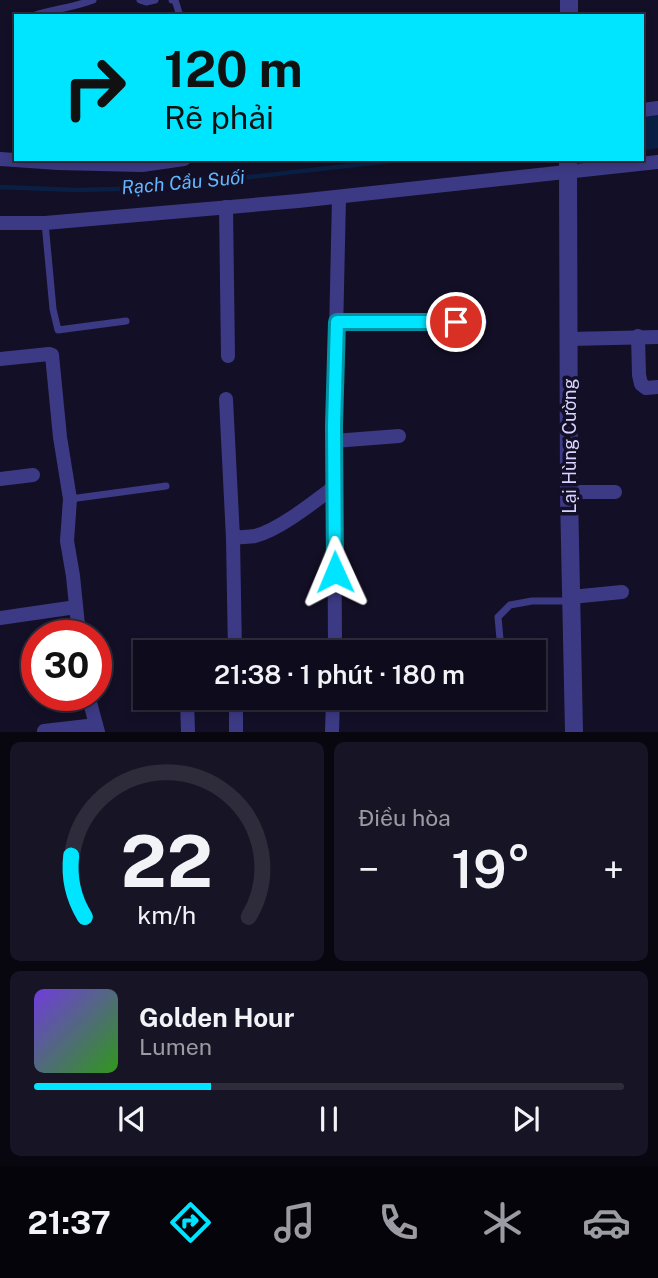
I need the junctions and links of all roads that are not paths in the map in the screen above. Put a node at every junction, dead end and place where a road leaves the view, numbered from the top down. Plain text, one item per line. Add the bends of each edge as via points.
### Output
1 (93, 0) edge
2 (140, 0) edge
3 (155, 0) edge
4 (172, 0) edge
5 (39, 14) edge
6 (180, 14) edge
7 (29, 161) edge
8 (92, 161) edge
9 (170, 161) edge
10 (658, 162) edge
11 (568, 165) edge
12 (340, 197) junction
13 (226, 207) junction
14 (0, 223) edge
15 (45, 223) junction
16 (126, 320) dead end
17 (337, 322) junction
18 (480, 322) dead end
19 (638, 337) junction
20 (658, 337) edge
21 (569, 339) junction
22 (228, 356) dead end
23 (0, 359) edge
24 (658, 387) edge
25 (226, 399) dead end
26 (399, 436) dead end
27 (334, 441) junction
28 (33, 475) dead end
29 (0, 479) edge
30 (166, 486) dead end
31 (334, 487) junction
32 (569, 492) junction
33 (615, 492) dead end
34 (70, 499) junction
35 (233, 538) junction
36 (622, 592) dead end
37 (571, 599) junction
38 (76, 607) junction
39 (0, 618) edge
40 (77, 620) edge
41 (235, 640) edge
42 (335, 640) edge
43 (499, 640) edge
44 (187, 710) edge
45 (236, 710) edge
46 (333, 710) edge
47 (92, 711) edge
48 (97, 728) edge
49 (44, 731) edge
50 (188, 732) edge
51 (236, 732) edge
52 (332, 732) edge
53 (574, 732) edge

1 - 5 lane
2 - 3 lane
4 - 6 lane via 176,0
7 - 8 street
8 - 9 street via 142,165
10 - 11 street
11 - 12 street
11 - 21 street, Lại Hùng Cường
12 - 13 street
12 - 17 street
13 - 15 street
13 - 22 street
14 - 15 street
15 - 16 lane via 58,330
17 - 18 street
17 - 27 street
19 - 20 street
19 - 21 street
19 - 24 street via 641,384
21 - 32 street, Lại Hùng Cường
23 - 34 street via 52,355
25 - 35 street
26 - 27 street
27 - 31 street
28 - 29 street
30 - 34 lane
31 - 35 street via 276,526 256,536
31 - 42 street
32 - 33 street
32 - 37 street, Lại Hùng Cường
34 - 38 street via 67,541
35 - 41 street
36 - 37 street
37 - 43 lane via 510,605 498,617
37 - 53 street, Lại Hùng Cường
38 - 39 street
38 - 40 street
44 - 50 street
45 - 51 street
46 - 52 street
47 - 48 street
48 - 49 street

